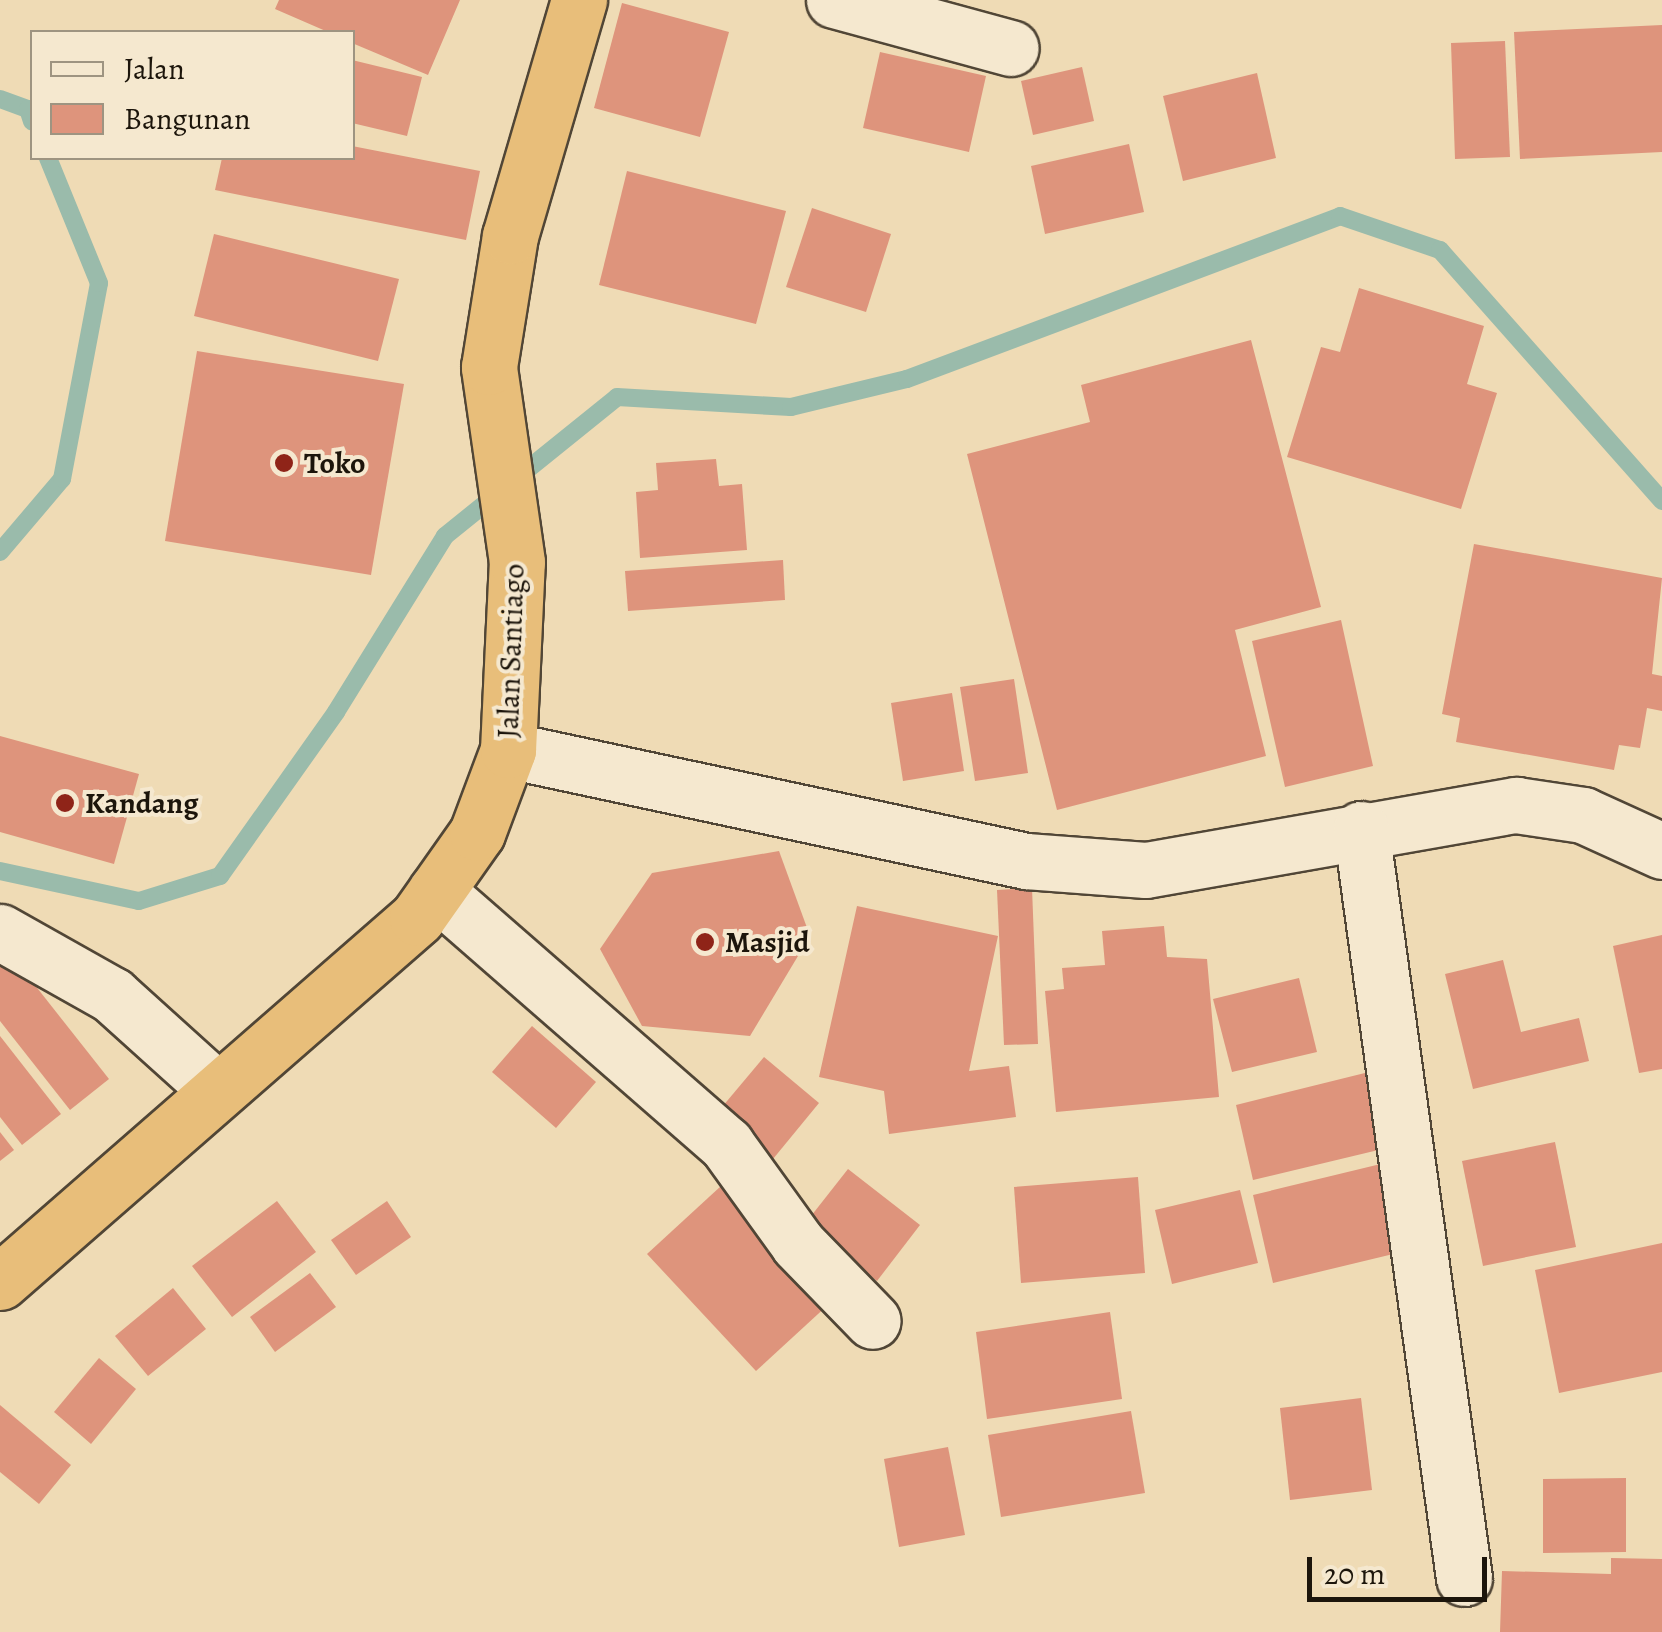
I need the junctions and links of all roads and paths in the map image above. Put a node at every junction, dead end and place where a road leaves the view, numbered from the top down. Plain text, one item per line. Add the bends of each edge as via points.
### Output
1 (580, 0) edge
2 (834, 0) edge
3 (1012, 48) dead end
4 (508, 750) junction
5 (1361, 829) junction
6 (1658, 840) edge
7 (436, 891) junction
8 (0, 932) edge
9 (217, 1090) junction
10 (0, 1282) edge
11 (873, 1321) dead end
12 (1464, 1578) dead end

1 - 4 highway, Jalan Santiago via 510,236 489,367 516,562
2 - 3 street
4 - 5 street via 1026,861 1146,870
4 - 7 highway, Jalan Santiago via 478,834
5 - 6 street via 1516,806 1583,815
5 - 12 street
7 - 9 highway, Jalan Santiago via 417,918
7 - 11 street via 726,1144 798,1244
8 - 9 street via 112,995
9 - 10 highway, Jalan Santiago

